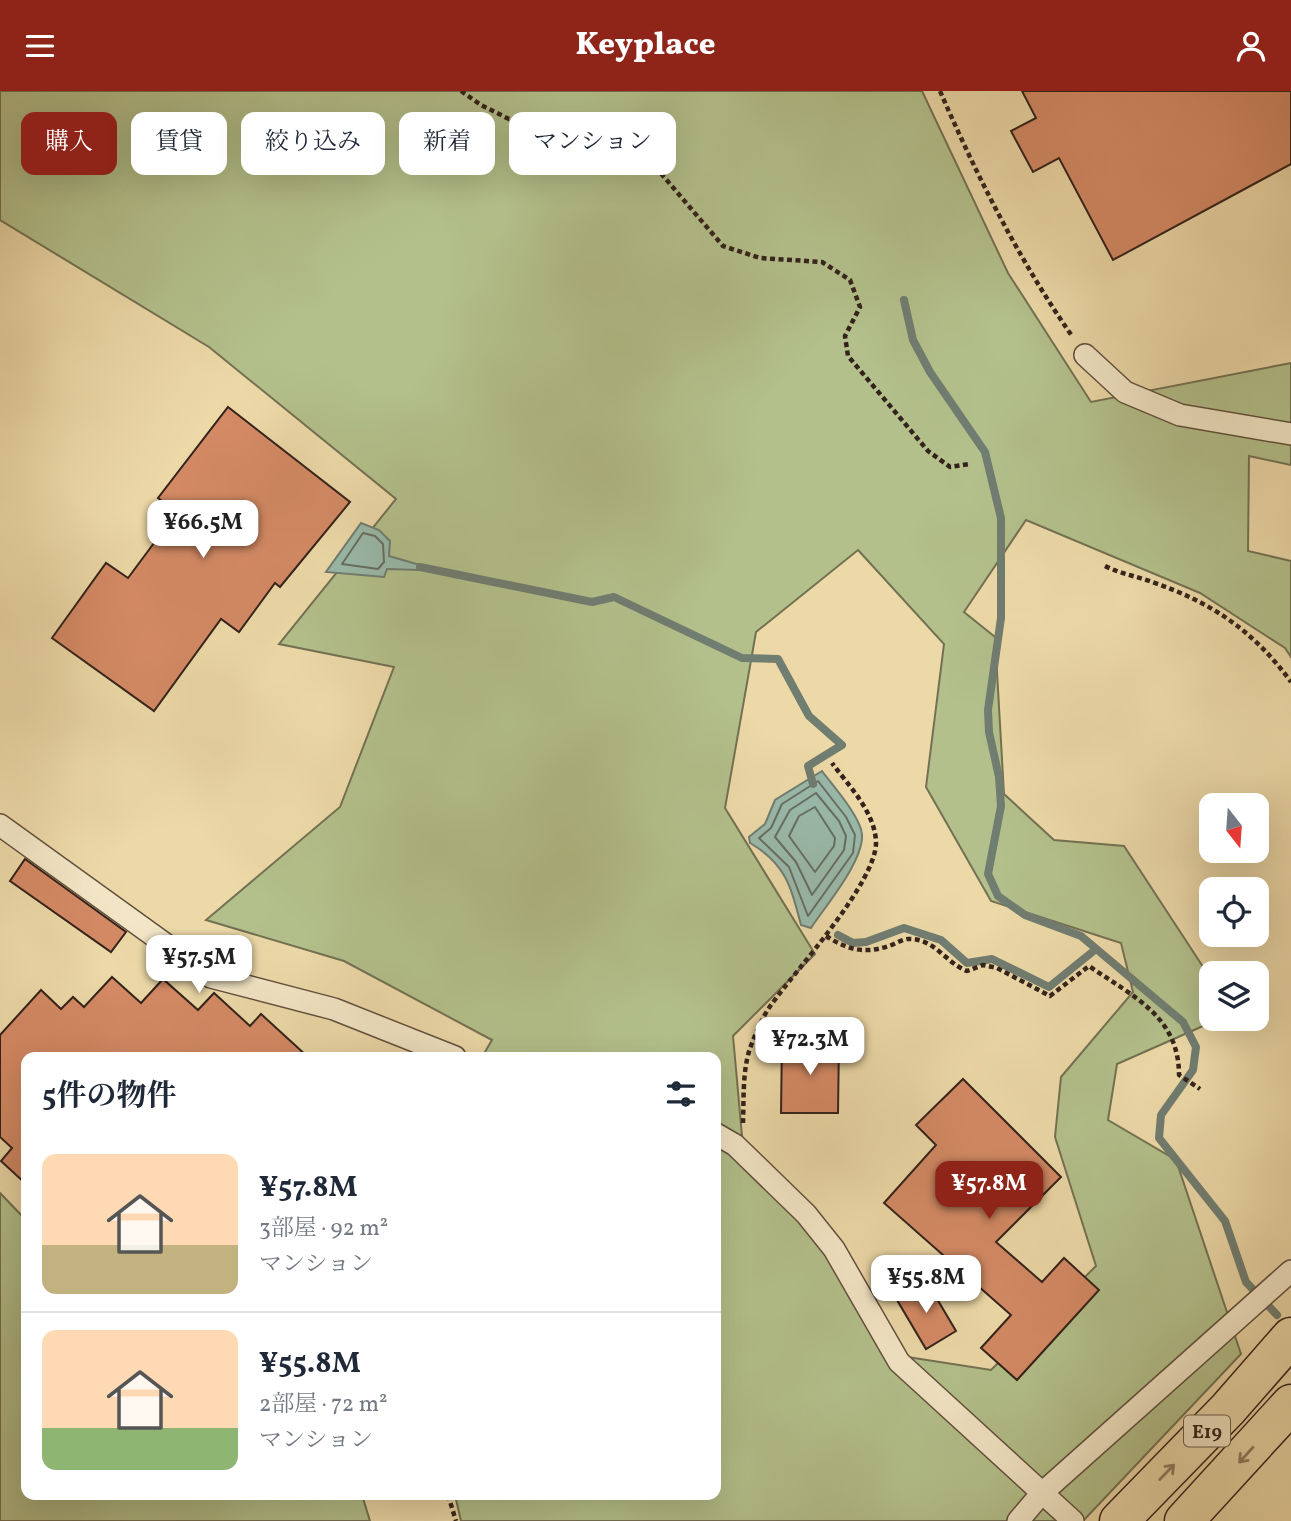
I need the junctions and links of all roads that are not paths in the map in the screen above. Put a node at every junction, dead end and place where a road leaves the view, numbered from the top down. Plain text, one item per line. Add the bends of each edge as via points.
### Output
1 (1085, 355) road end
2 (1291, 434) edge
3 (0, 825) edge
4 (442, 1052) edge
5 (721, 1137) edge
6 (1291, 1271) edge
7 (1291, 1337) edge
8 (1291, 1403) edge
9 (1048, 1499) junction
10 (1018, 1521) edge
11 (1073, 1521) edge
12 (1119, 1521) edge
13 (1184, 1521) edge

1 - 2 street via 1125,392 1180,415
3 - 4 street via 211,977 334,1009
5 - 9 street via 738,1147 806,1214 834,1249 899,1361
6 - 9 street
12 -> 7 highway, E19
8 -> 13 highway, E19
9 - 10 street
9 - 11 street

